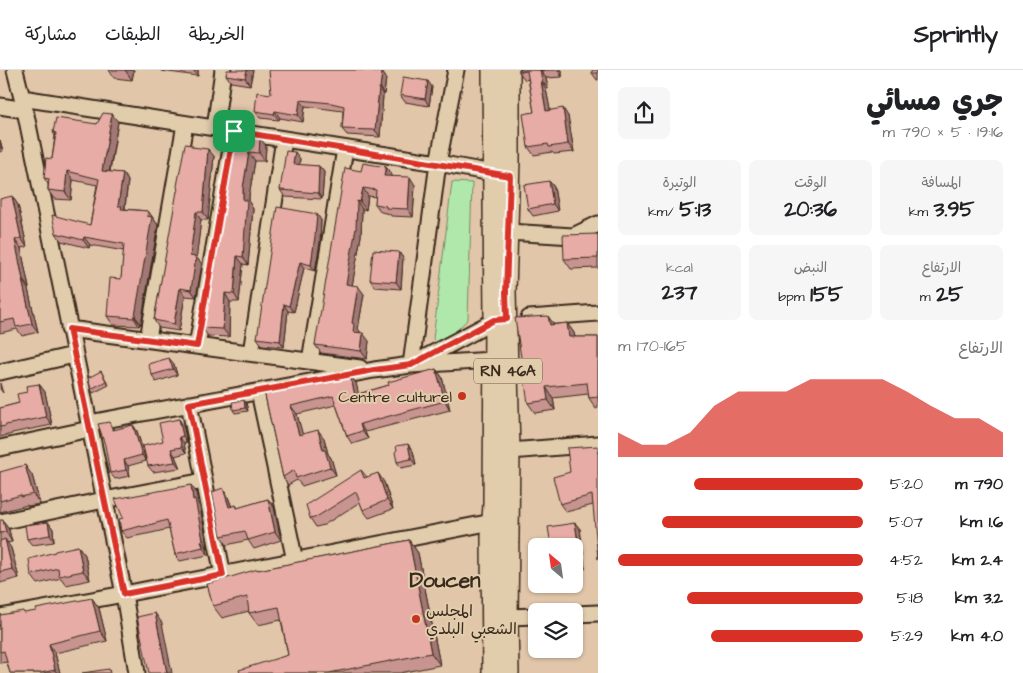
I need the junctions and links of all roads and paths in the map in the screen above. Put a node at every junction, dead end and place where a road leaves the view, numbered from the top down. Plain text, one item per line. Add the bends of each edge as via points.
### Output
1 (15, 70) edge
2 (223, 70) edge
3 (456, 70) edge
4 (492, 70) edge
5 (510, 70) edge
6 (23, 104) junction
7 (0, 106) edge
8 (185, 124) junction
9 (215, 128) junction
10 (234, 131) junction
11 (284, 139) junction
12 (345, 149) junction
13 (438, 164) junction
14 (501, 175) junction
15 (598, 224) edge
16 (508, 232) junction
17 (598, 313) edge
18 (500, 320) junction
19 (69, 329) junction
20 (148, 339) junction
21 (197, 346) junction
22 (251, 354) junction
23 (74, 355) junction
24 (493, 360) junction
25 (310, 361) junction
26 (411, 365) junction
27 (374, 370) junction
28 (0, 372) edge
29 (259, 392) junction
30 (189, 404) junction
31 (89, 426) junction
32 (598, 444) edge
33 (0, 448) edge
34 (510, 451) junction
35 (204, 481) junction
36 (104, 500) junction
37 (0, 522) edge
38 (492, 522) junction
39 (295, 561) junction
40 (223, 575) junction
41 (124, 594) junction
42 (598, 613) edge
43 (583, 614) edge
44 (528, 616) edge
45 (0, 617) edge
46 (508, 617) junction
47 (137, 673) edge
48 (492, 673) edge
49 (509, 673) edge

1 - 6 street
2 - 9 street
3 - 13 street
4 - 14 main road, RN 46A
5 - 14 main road, RN 46A
6 - 7 street
6 - 8 street
6 - 19 street
8 - 9 street
8 - 20 street
9 - 10 street
10 - 11 street
10 - 21 street
11 - 12 street
11 - 22 street
12 - 13 street
12 - 25 street
13 - 14 street
13 - 26 street
14 - 16 main road, RN 46A
14 - 18 main road, RN 46A
15 - 16 street via 573,236
16 - 18 main road, RN 46A via 506,292
17 - 18 street
18 - 24 main road, RN 46A
18 - 26 street
18 - 34 main road, RN 46A
19 - 20 street
19 - 23 street
20 - 21 street
21 - 22 street
22 - 25 street
23 - 28 street
23 - 31 street
24 - 26 street
24 - 38 main road, RN 46A
25 - 27 street
26 - 27 street
27 - 29 street
29 - 30 street
29 - 39 street
30 - 31 street
30 - 35 street
31 - 33 street
31 - 36 street
32 - 34 street
34 - 46 main road, RN 46A
35 - 36 street
35 - 40 street
36 - 37 street
36 - 41 street
38 - 39 street
38 - 48 main road, RN 46A
39 - 40 street
40 - 41 street
41 - 45 street
41 - 47 street
42 - 43 street
44 - 46 street
46 - 49 main road, RN 46A

